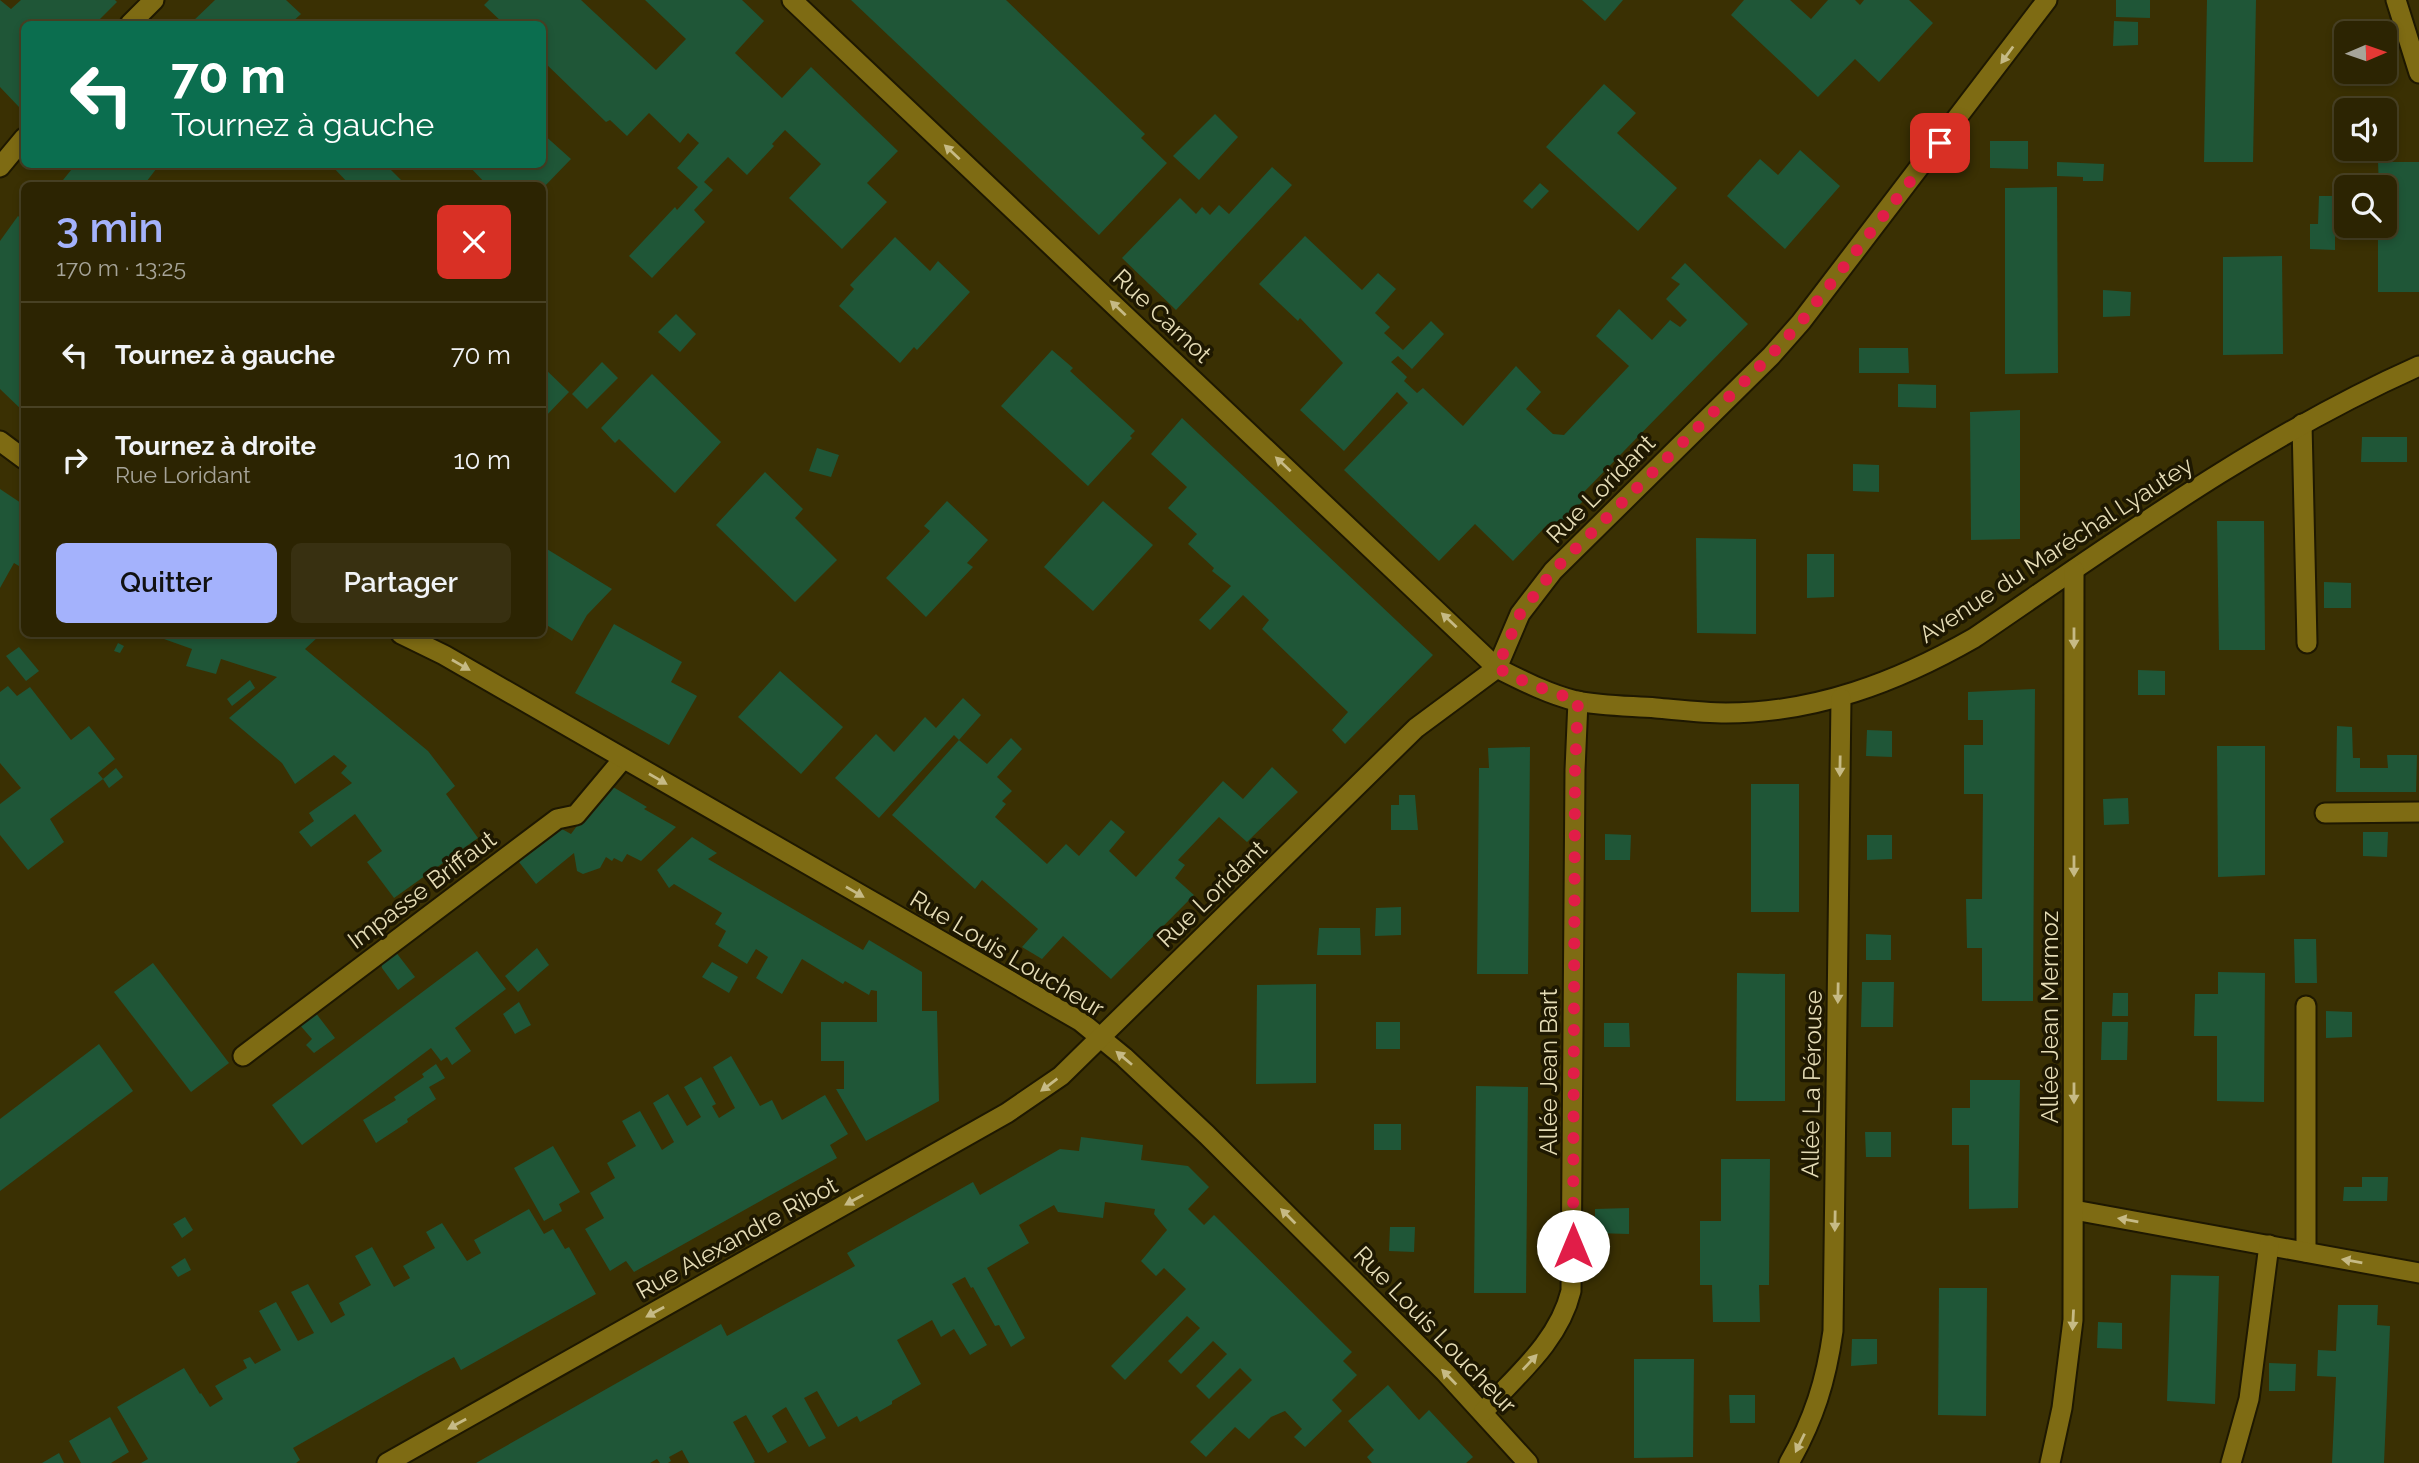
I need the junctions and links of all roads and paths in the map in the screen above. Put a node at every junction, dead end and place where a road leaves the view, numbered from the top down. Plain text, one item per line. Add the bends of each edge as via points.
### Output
1 (154, 0) edge
2 (792, 0) edge
3 (2047, 0) edge
4 (2396, 0) edge
5 (133, 21) edge
6 (2419, 73) edge
7 (21, 142) edge
8 (0, 167) edge
9 (2419, 366) edge
10 (2302, 424) junction
11 (0, 441) edge
12 (21, 457) edge
13 (2074, 570) junction
14 (407, 637) edge
15 (2307, 643) dead end
16 (1497, 668) junction
17 (1841, 698) junction
18 (1578, 701) junction
19 (623, 759) junction
20 (2419, 812) edge
21 (2325, 813) dead end
22 (2306, 1006) dead end
23 (1100, 1039) junction
24 (243, 1056) dead end
25 (2074, 1210) junction
26 (2269, 1245) junction
27 (2306, 1252) junction
28 (2419, 1273) edge
29 (1483, 1412) junction
30 (387, 1463) edge
31 (1528, 1463) edge
32 (1790, 1463) edge
33 (2050, 1463) edge
34 (2231, 1463) edge

1 - 5 street
16 -> 2 street, Rue Carnot
3 -> 16 street, Rue Loridant via 1801,322 1553,571 1520,614
4 - 6 street
7 - 8 street
9 - 10 street, Avenue du Maréchal Lyautey
10 - 13 street, Avenue du Maréchal Lyautey
10 - 15 street
11 - 12 street
13 - 17 street, Avenue du Maréchal Lyautey via 1941,657
13 -> 25 street, Allée Jean Mermoz
14 -> 19 street, Rue Louis Loucheur
16 - 18 street, Avenue du Maréchal Lyautey
16 - 23 street, Rue Loridant via 1416,728
17 - 18 street, Avenue du Maréchal Lyautey via 1725,713
17 -> 32 street, Allée La Pérouse via 1833,1331 1822,1390
29 -> 18 street, Allée Jean Bart via 1549,1340 1571,1291
19 -> 23 street, Rue Louis Loucheur via 1080,1021
19 - 24 street, Impasse Briffaut via 576,815 557,820
20 - 21 street
22 - 27 street
29 -> 23 street, Rue Louis Loucheur via 1208,1135
23 -> 30 street, Rue Alexandre Ribot via 1061,1076 1007,1114
26 -> 25 street
25 -> 33 street, Allée Jean Mermoz via 2073,1320 2063,1408
26 - 27 street
26 - 34 street via 2249,1399
28 -> 27 street
29 - 31 street, Rue Louis Loucheur

